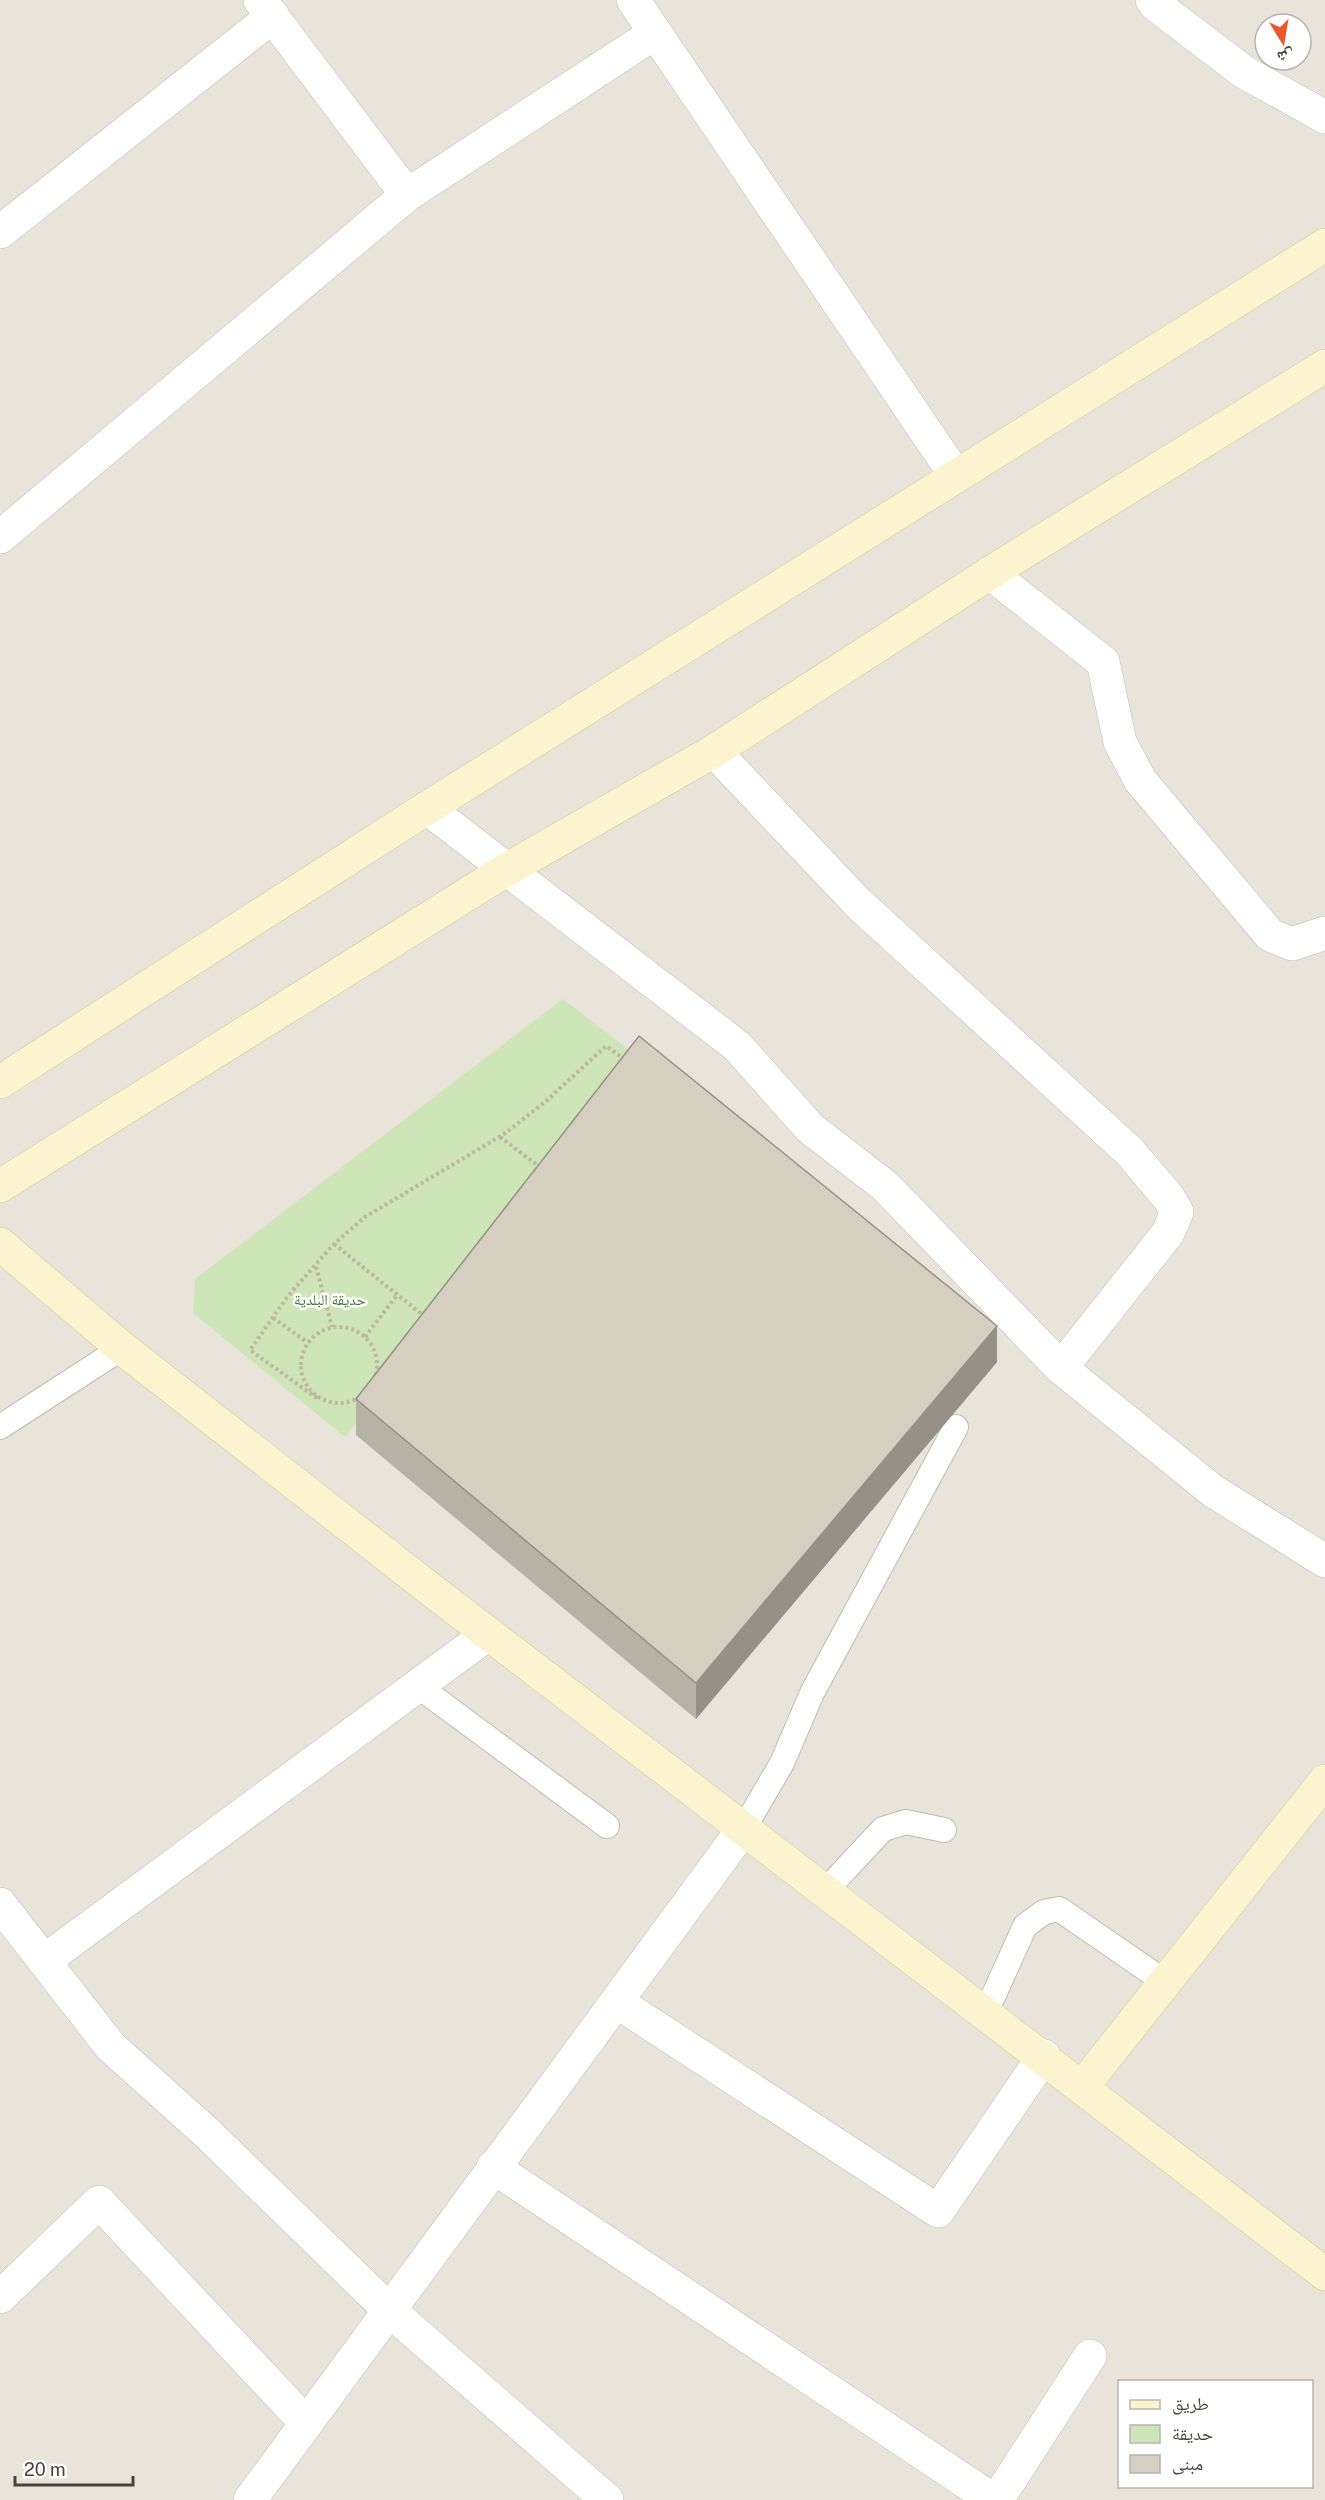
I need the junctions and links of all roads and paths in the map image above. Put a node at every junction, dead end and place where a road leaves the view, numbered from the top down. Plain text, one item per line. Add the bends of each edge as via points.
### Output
1 (633, 0) edge
2 (1152, 0) edge
3 (266, 8) edge
4 (655, 33) junction
5 (1325, 117) edge
6 (407, 195) junction
7 (0, 232) edge
8 (1325, 245) edge
9 (1325, 366) edge
10 (956, 476) junction
11 (0, 537) edge
12 (990, 573) junction
13 (714, 751) junction
14 (427, 808) junction
15 (506, 870) junction
16 (1325, 933) edge
17 (632, 1065) edge
18 (0, 1082) edge
19 (500, 1137) junction
20 (545, 1171) edge
21 (0, 1186) edge
22 (0, 1244) edge
23 (334, 1244) junction
24 (316, 1266) junction
25 (398, 1295) junction
26 (273, 1317) junction
27 (426, 1319) edge
28 (332, 1327) junction
29 (365, 1337) junction
30 (307, 1342) junction
31 (122, 1348) junction
32 (1061, 1368) junction
33 (386, 1369) edge
34 (372, 1386) junction
35 (317, 1398) junction
36 (0, 1426) edge
37 (956, 1427) dead end
38 (1325, 1561) edge
39 (488, 1634) junction
40 (418, 1686) junction
41 (1325, 1781) edge
42 (607, 1827) dead end
43 (744, 1828) junction
44 (944, 1830) dead end
45 (826, 1890) junction
46 (0, 1904) edge
47 (44, 1961) junction
48 (1166, 1982) junction
49 (616, 2002) junction
50 (986, 2013) junction
51 (1044, 2056) junction
52 (1082, 2087) junction
53 (494, 2168) junction
54 (1325, 2274) edge
55 (0, 2297) edge
56 (389, 2310) junction
57 (1090, 2356) dead end
58 (306, 2423) junction
59 (250, 2500) edge
60 (607, 2500) edge
61 (995, 2500) edge

1 - 4 street
2 - 5 street via 1244,72
3 - 6 street
3 - 7 street
4 - 6 street
4 - 10 street
6 - 11 street
8 - 10 street
9 - 12 street
10 - 14 street
12 - 13 street
12 - 16 street via 1103,662 1120,742 1140,780 1270,935 1292,944
13 - 15 street
13 - 32 street via 858,903 1130,1152 1177,1212 1168,1233
14 - 15 street
14 - 18 street
15 - 21 street
15 - 32 street via 737,1046 810,1128 885,1186
17 - 19 path via 606,1046
19 - 20 path
19 - 23 path via 365,1217
22 - 31 street
23 - 24 path
23 - 25 path
24 - 26 path
24 - 28 path
25 - 27 path
25 - 29 path
26 - 30 path
26 - 35 path via 250,1350
28 - 29 path via 347,1327
28 - 30 path
29 - 34 path via 377,1357
30 - 35 path via 300,1361 304,1382
31 - 36 lane
31 - 39 street
32 - 38 street via 1213,1491
33 - 34 path
34 - 35 path via 357,1400 337,1404
37 - 43 lane via 812,1693 782,1763
39 - 40 street
39 - 43 street
40 - 42 lane
40 - 47 street
41 - 48 street
43 - 45 street
43 - 49 street
44 - 45 lane via 906,1822 883,1829
45 - 50 street
46 - 47 street
47 - 56 street via 110,2046 207,2133
48 - 50 lane via 1059,1910 1044,1912 1025,1926
48 - 52 street
49 - 51 street via 938,2211
49 - 53 street
50 - 51 street
51 - 52 street
52 - 54 street
53 - 56 street
53 - 61 street
55 - 58 street via 99,2202
56 - 58 street
56 - 60 street
57 - 61 street
58 - 59 street

